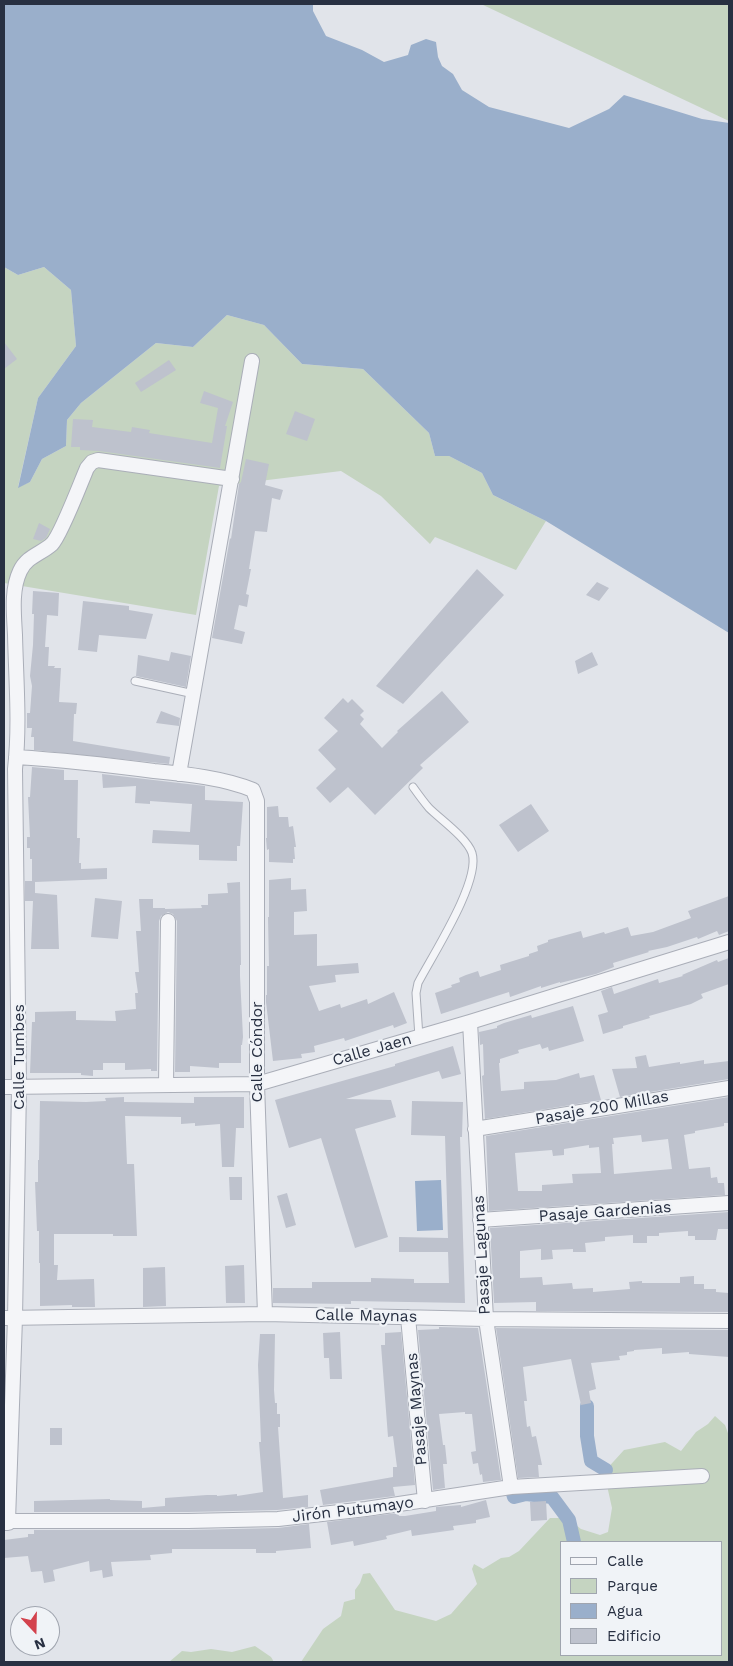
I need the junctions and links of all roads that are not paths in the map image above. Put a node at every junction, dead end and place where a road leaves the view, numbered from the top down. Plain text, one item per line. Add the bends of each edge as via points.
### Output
1 (252, 361) dead end
2 (232, 479) junction
3 (135, 682) dead end
4 (194, 694) junction
5 (12, 764) edge
6 (179, 774) junction
7 (413, 787) dead end
8 (168, 921) dead end
9 (729, 942) edge
10 (470, 1022) junction
11 (418, 1037) junction
12 (257, 1084) junction
13 (166, 1085) junction
14 (4, 1087) edge
15 (20, 1087) junction
16 (729, 1088) edge
17 (475, 1129) junction
18 (729, 1203) edge
19 (480, 1220) junction
20 (264, 1314) junction
21 (408, 1317) junction
22 (10, 1318) edge
23 (486, 1319) junction
24 (729, 1321) edge
25 (702, 1476) dead end
26 (511, 1487) junction
27 (425, 1501) junction
28 (6, 1521) edge

1 - 2 street
2 - 4 street
2 - 5 street, Calle Tumbes via 98,460 87,468 52,544 31,556 19,571 14,592
3 - 4 lane
4 - 6 street
5 - 6 street via 62,760
5 - 15 street, Calle Tumbes
6 - 12 street, Calle Cóndor via 240,784 253,790 257,801
7 - 11 lane via 472,852 471,872 460,907 418,983
8 - 13 street
9 - 10 street, Calle Jaen
10 - 11 street, Calle Jaen
10 - 17 street, Pasaje Lagunas
11 - 12 street, Calle Jaen
12 - 13 street, Calle Jaen
12 - 20 street, Calle Cóndor
13 - 15 street, Calle Jaen
14 - 15 street, Calle Jaen
15 - 22 street, Calle Tumbes
16 - 17 street, Pasaje 200 Millas
17 - 19 street, Pasaje Lagunas
18 - 19 street, Pasaje Gardenias
19 - 23 street, Pasaje Lagunas
20 - 21 street, Calle Maynas
20 - 22 street, Calle Maynas
21 - 23 street, Calle Maynas
21 - 27 street, Pasaje Maynas
22 - 28 street, Calle Tumbes
23 - 24 street, Calle Maynas
23 - 26 street, Pasaje Lagunas
25 - 26 street, Jirón Putumayo
26 - 27 street, Jirón Putumayo
27 - 28 street, Jirón Putumayo via 278,1519

